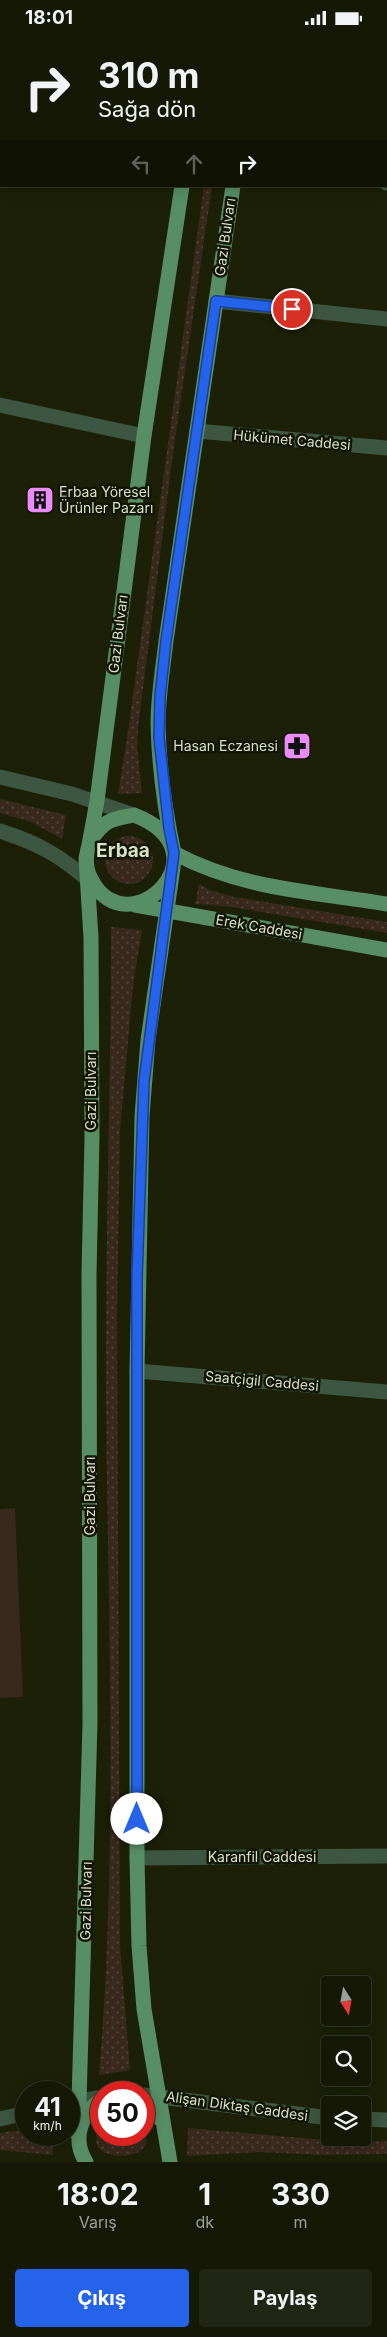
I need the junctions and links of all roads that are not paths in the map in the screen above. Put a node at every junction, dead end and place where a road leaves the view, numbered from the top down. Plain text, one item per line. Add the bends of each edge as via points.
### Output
1 (182, 187) edge
2 (233, 187) edge
3 (216, 301) junction
4 (387, 319) edge
5 (0, 405) edge
6 (197, 431) junction
7 (144, 436) junction
8 (387, 448) edge
9 (0, 777) edge
10 (97, 801) junction
11 (134, 815) junction
12 (0, 831) edge
13 (88, 852) junction
14 (173, 861) junction
15 (90, 882) junction
16 (131, 904) junction
17 (387, 904) edge
18 (167, 911) junction
19 (387, 950) edge
20 (137, 1371) junction
21 (387, 1392) edge
22 (387, 1857) edge
23 (137, 1858) junction
24 (75, 2081) edge
25 (147, 2081) edge
26 (155, 2098) edge
27 (90, 2108) edge
28 (155, 2111) edge
29 (15, 2116) edge
30 (321, 2116) edge
31 (0, 2119) edge
32 (371, 2119) edge
33 (387, 2120) edge
34 (165, 2130) junction
35 (80, 2148) edge
36 (86, 2162) edge
37 (158, 2162) edge
38 (170, 2162) edge

1 - 7 main road, Gazi Bulvarı
2 - 3 main road, Gazi Bulvarı
3 - 4 street
3 - 6 main road, Gazi Bulvarı
5 - 7 street
6 - 8 street, Hükümet Caddesi
6 - 14 main road, Gazi Bulvarı via 166,641 158,722
7 - 10 main road, Gazi Bulvarı
9 - 10 street
10 - 11 street
10 - 13 main road, Gazi Bulvarı
11 - 13 main road via 106,823 96,833
11 - 14 main road via 159,828 168,840
12 - 15 street via 50,850
13 - 15 main road, Gazi Bulvarı
14 - 16 main road via 168,882 158,893 146,901
14 - 17 main road via 246,882
14 - 18 main road, Gazi Bulvarı
15 - 16 main road via 117,902
15 - 24 main road, Gazi Bulvarı via 90,1724
16 - 18 main road, Erek Caddesi
18 - 19 main road, Erek Caddesi
18 - 20 main road, Gazi Bulvarı via 148,1039 142,1116
20 - 21 street, Saatçigil Caddesi
20 - 23 main road, Gazi Bulvarı
22 - 23 street, Karanfil Caddesi
23 - 25 main road, Gazi Bulvarı
26 - 30 street, Alişan Diktaş Caddesi
27 - 35 main road via 82,2121
28 - 34 main road, Gazi Bulvarı
29 - 31 street
32 - 33 street
34 - 37 main road, Gazi Bulvarı via 165,2144
34 - 38 main road, Gazi Bulvarı
35 - 36 main road, Gazi Bulvarı

